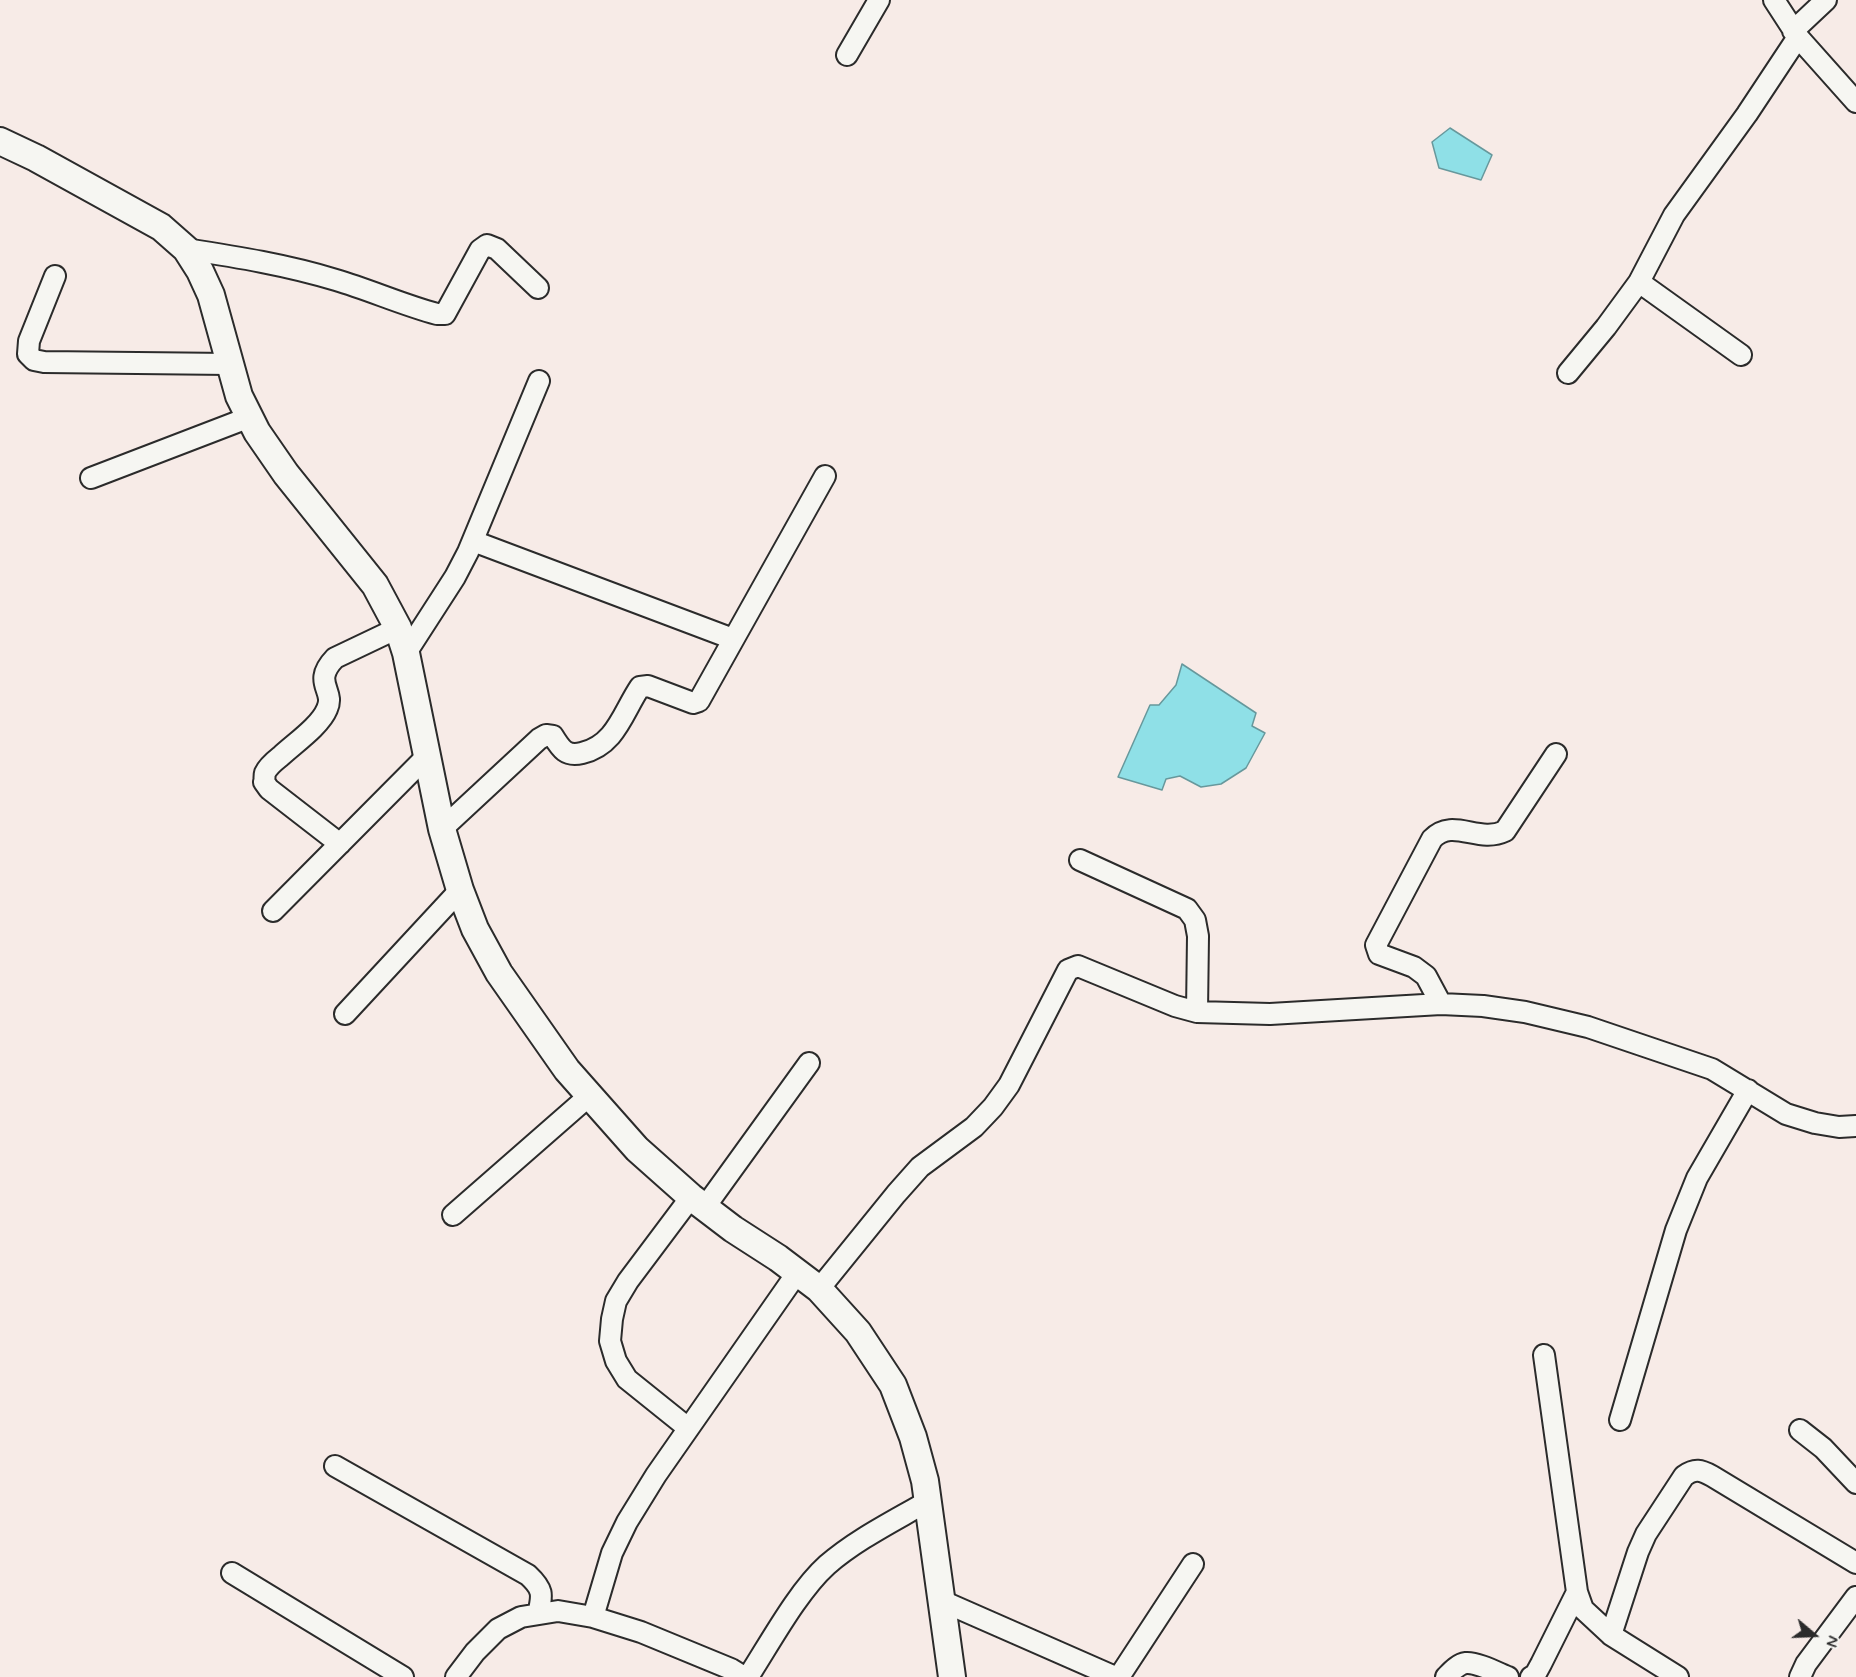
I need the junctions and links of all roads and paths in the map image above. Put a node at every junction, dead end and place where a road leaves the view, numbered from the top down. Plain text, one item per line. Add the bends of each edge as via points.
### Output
1 (879, 0) edge
2 (1774, 0) edge
3 (1826, 0) edge
4 (1795, 34) junction
5 (847, 55) dead end
6 (1856, 102) edge
7 (0, 141) edge
8 (186, 249) junction
9 (55, 276) dead end
10 (1639, 282) junction
11 (538, 288) dead end
12 (1742, 355) dead end
13 (230, 364) junction
14 (1568, 373) dead end
15 (539, 381) dead end
16 (250, 417) junction
17 (825, 476) dead end
18 (91, 478) dead end
19 (473, 541) junction
20 (398, 628) junction
21 (733, 639) junction
22 (406, 653) junction
23 (1556, 754) dead end
24 (428, 755) junction
25 (442, 829) junction
26 (340, 844) junction
27 (1080, 860) dead end
28 (460, 890) junction
29 (273, 910) dead end
30 (1441, 1004) junction
31 (1197, 1012) junction
32 (345, 1014) dead end
33 (809, 1063) dead end
34 (1748, 1090) junction
35 (590, 1096) junction
36 (1856, 1126) edge
37 (698, 1202) junction
38 (453, 1215) dead end
39 (797, 1273) junction
40 (819, 1289) junction
41 (1544, 1355) dead end
42 (1620, 1420) dead end
43 (688, 1428) junction
44 (1800, 1430) dead end
45 (335, 1466) dead end
46 (1856, 1482) edge
47 (928, 1501) junction
48 (1856, 1563) edge
49 (1193, 1564) dead end
50 (232, 1573) dead end
51 (1577, 1592) junction
52 (1856, 1597) edge
53 (942, 1601) junction
54 (538, 1614) junction
55 (592, 1617) junction
56 (1611, 1635) junction
57 (403, 1677) edge
58 (456, 1677) edge
59 (746, 1677) edge
60 (952, 1677) edge
61 (1117, 1677) edge
62 (1446, 1677) edge
63 (1508, 1677) edge
64 (1531, 1677) edge
65 (1678, 1677) edge
66 (1800, 1677) edge

1 - 5 street
2 - 4 street
3 - 4 street
4 - 6 street
4 - 10 street via 1747,114 1674,215
7 - 8 street via 161,226
8 - 11 street via 295,268 445,314 480,250 487,245 497,249
8 - 13 street via 211,295
9 - 13 street via 29,341 28,354 34,360
10 - 12 street
10 - 14 street
13 - 16 street
15 - 19 street
16 - 18 street
16 - 20 street via 286,474 375,585
17 - 21 street
19 - 21 street
19 - 22 street
20 - 22 street
20 - 26 street via 335,658 324,674 328,708 266,772 264,782 269,789
21 - 25 street via 699,701 693,703 648,686 640,687 609,739 585,753 573,755 564,752 553,736 546,735
22 - 24 street
23 - 30 street via 1505,831 1495,836 1449,829 1431,838 1376,945 1379,954 1414,967 1426,976
24 - 25 street
24 - 26 street
25 - 28 street
26 - 29 street
27 - 31 street via 1187,909 1195,920 1198,936
28 - 32 street
28 - 35 street via 475,929 499,973 567,1070
30 - 31 street via 1270,1014
30 - 34 street via 1525,1012 1588,1027 1712,1069
31 - 40 street via 1078,966 1068,970 993,1107 974,1127 920,1167
33 - 37 street
34 - 36 street via 1786,1114 1815,1124
34 - 42 street via 1686,1203
35 - 37 street via 637,1149
35 - 38 street
37 - 39 street
37 - 43 street via 628,1281 616,1301 610,1341 627,1379
39 - 40 street
39 - 43 street
40 - 47 street via 858,1332 893,1386 913,1437
41 - 51 street
43 - 55 street via 627,1522 612,1552
44 - 46 street
45 - 54 street via 528,1575 539,1586 542,1598
47 - 53 street
47 - 59 street via 825,1567 802,1593
48 - 56 street via 1712,1476 1693,1470 1684,1476 1646,1534
49 - 61 street
50 - 57 street
51 - 56 street via 1583,1609
51 - 64 street
52 - 66 street
53 - 60 street
53 - 61 street
54 - 55 street via 558,1611
54 - 58 street via 521,1617 498,1629
55 - 59 street via 641,1632
56 - 65 street
62 - 63 street via 1466,1663

